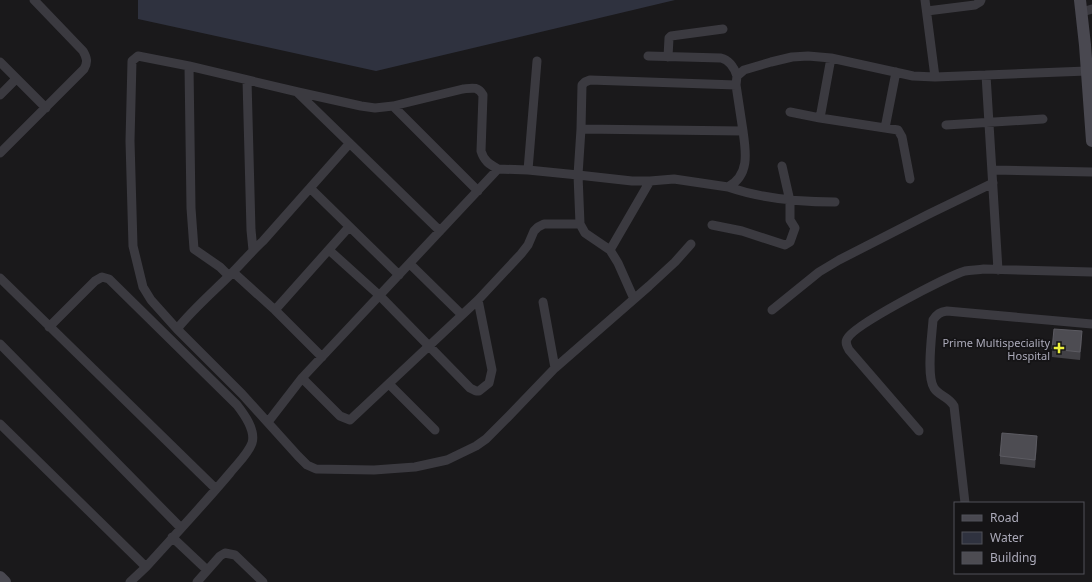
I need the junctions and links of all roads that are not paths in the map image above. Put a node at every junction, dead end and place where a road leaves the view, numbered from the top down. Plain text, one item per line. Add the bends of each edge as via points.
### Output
1 (34, 0) edge
2 (925, 0) edge
3 (981, 0) edge
4 (1085, 7) edge
5 (927, 10) junction
6 (723, 29) dead end
7 (1089, 46) edge
8 (648, 56) dead end
9 (668, 57) junction
10 (831, 58) junction
11 (537, 61) dead end
12 (0, 62) edge
13 (189, 66) junction
14 (896, 72) junction
15 (986, 75) junction
16 (1089, 76) edge
17 (935, 77) junction
18 (16, 79) junction
19 (247, 80) junction
20 (736, 80) junction
21 (298, 92) junction
22 (0, 95) edge
23 (393, 106) junction
24 (46, 108) junction
25 (790, 112) dead end
26 (820, 118) junction
27 (1043, 119) dead end
28 (988, 122) junction
29 (946, 125) dead end
30 (884, 128) junction
31 (581, 129) junction
32 (743, 131) junction
33 (1092, 141) edge
34 (349, 144) junction
35 (0, 153) edge
36 (782, 166) dead end
37 (498, 169) junction
38 (528, 170) junction
39 (993, 170) junction
40 (1092, 172) edge
41 (578, 175) junction
42 (910, 179) dead end
43 (650, 181) junction
44 (993, 183) junction
45 (728, 187) junction
46 (310, 188) junction
47 (478, 191) junction
48 (790, 200) junction
49 (835, 202) dead end
50 (580, 224) junction
51 (712, 225) dead end
52 (349, 227) junction
53 (440, 231) junction
54 (691, 244) dead end
55 (253, 250) junction
56 (329, 250) junction
57 (610, 250) junction
58 (410, 264) junction
59 (998, 270) junction
60 (1092, 272) edge
61 (231, 274) junction
62 (399, 275) junction
63 (0, 278) edge
64 (380, 296) junction
65 (634, 298) junction
66 (478, 300) junction
67 (543, 302) dead end
68 (275, 310) junction
69 (772, 310) dead end
70 (461, 314) junction
71 (1092, 324) edge
72 (49, 327) junction
73 (177, 329) junction
74 (0, 344) edge
75 (430, 346) junction
76 (322, 357) junction
77 (555, 368) junction
78 (302, 378) junction
79 (389, 384) junction
80 (268, 422) junction
81 (0, 424) edge
82 (435, 430) dead end
83 (919, 431) dead end
84 (216, 489) junction
85 (966, 502) edge
86 (181, 528) junction
87 (172, 537) junction
88 (146, 567) junction
89 (207, 570) junction
90 (0, 577) edge
91 (5, 582) edge
92 (130, 582) edge
93 (197, 582) edge
94 (263, 582) edge

1 - 24 street via 87,57 84,69
2 - 5 street
3 - 5 street via 975,5
4 - 7 street
5 - 17 street
6 - 9 street via 671,36
7 - 16 street
8 - 9 street
9 - 20 street via 721,58 735,70
10 - 14 street
10 - 20 street via 792,57 744,70
10 - 26 street
11 - 38 street
12 - 18 street
13 - 19 street
13 - 61 street via 194,249
13 - 73 street via 138,56 132,61 130,141 133,246 143,287
14 - 17 street
14 - 30 street
15 - 16 street
15 - 17 street
15 - 28 street
16 - 33 street
18 - 22 street
18 - 24 street
19 - 21 street
19 - 55 street via 250,230
20 - 31 street via 590,80 582,85
20 - 32 street
21 - 23 street via 361,106
21 - 34 street
23 - 37 street via 463,89 478,89 482,95 481,151 488,164
23 - 47 street
24 - 35 street
25 - 26 street
26 - 30 street
27 - 28 street
28 - 29 street
28 - 39 street
30 - 42 street via 896,129 901,133
31 - 32 street
31 - 41 street
32 - 45 street via 745,164 741,176
34 - 46 street
34 - 53 street
36 - 48 street
37 - 38 street
37 - 47 street
38 - 41 street
39 - 40 street
39 - 44 street
41 - 43 street
41 - 50 street
43 - 45 street via 674,180
43 - 57 street
44 - 59 street
44 - 69 street via 839,260 819,272
45 - 48 street
46 - 52 street
46 - 55 street
47 - 53 street
48 - 49 street
48 - 51 street via 790,220 795,228 790,242 784,245 742,231
50 - 57 street via 585,233
50 - 66 street via 544,224 538,227 521,254
52 - 56 street
52 - 62 street
53 - 58 street
54 - 65 street
55 - 61 street
56 - 64 street
56 - 68 street
57 - 65 street
58 - 62 street
58 - 70 street
59 - 60 street
59 - 83 street via 966,271 951,277 874,317 847,338 849,350
61 - 68 street
61 - 73 street
62 - 64 street
63 - 72 street
64 - 75 street
64 - 76 street
65 - 77 street
66 - 70 street
66 - 75 street via 492,370 489,383 479,391 473,390
67 - 77 street
68 - 76 street
70 - 75 street
71 - 85 street via 947,311 936,315 933,320 930,376 937,392 950,399 954,406
72 - 84 street
72 - 84 street via 95,281 102,277 113,282 237,404 250,425 253,433 252,443
73 - 80 street
74 - 86 street
75 - 79 street
76 - 78 street
77 - 80 street via 486,439 447,460 415,468 316,469 306,465
78 - 79 street via 340,416 350,420
78 - 80 street
79 - 82 street
81 - 88 street
84 - 86 street
86 - 87 street
87 - 88 street
87 - 89 street
88 - 92 street
89 - 93 street
89 - 94 street via 220,556 230,553
90 - 91 street

